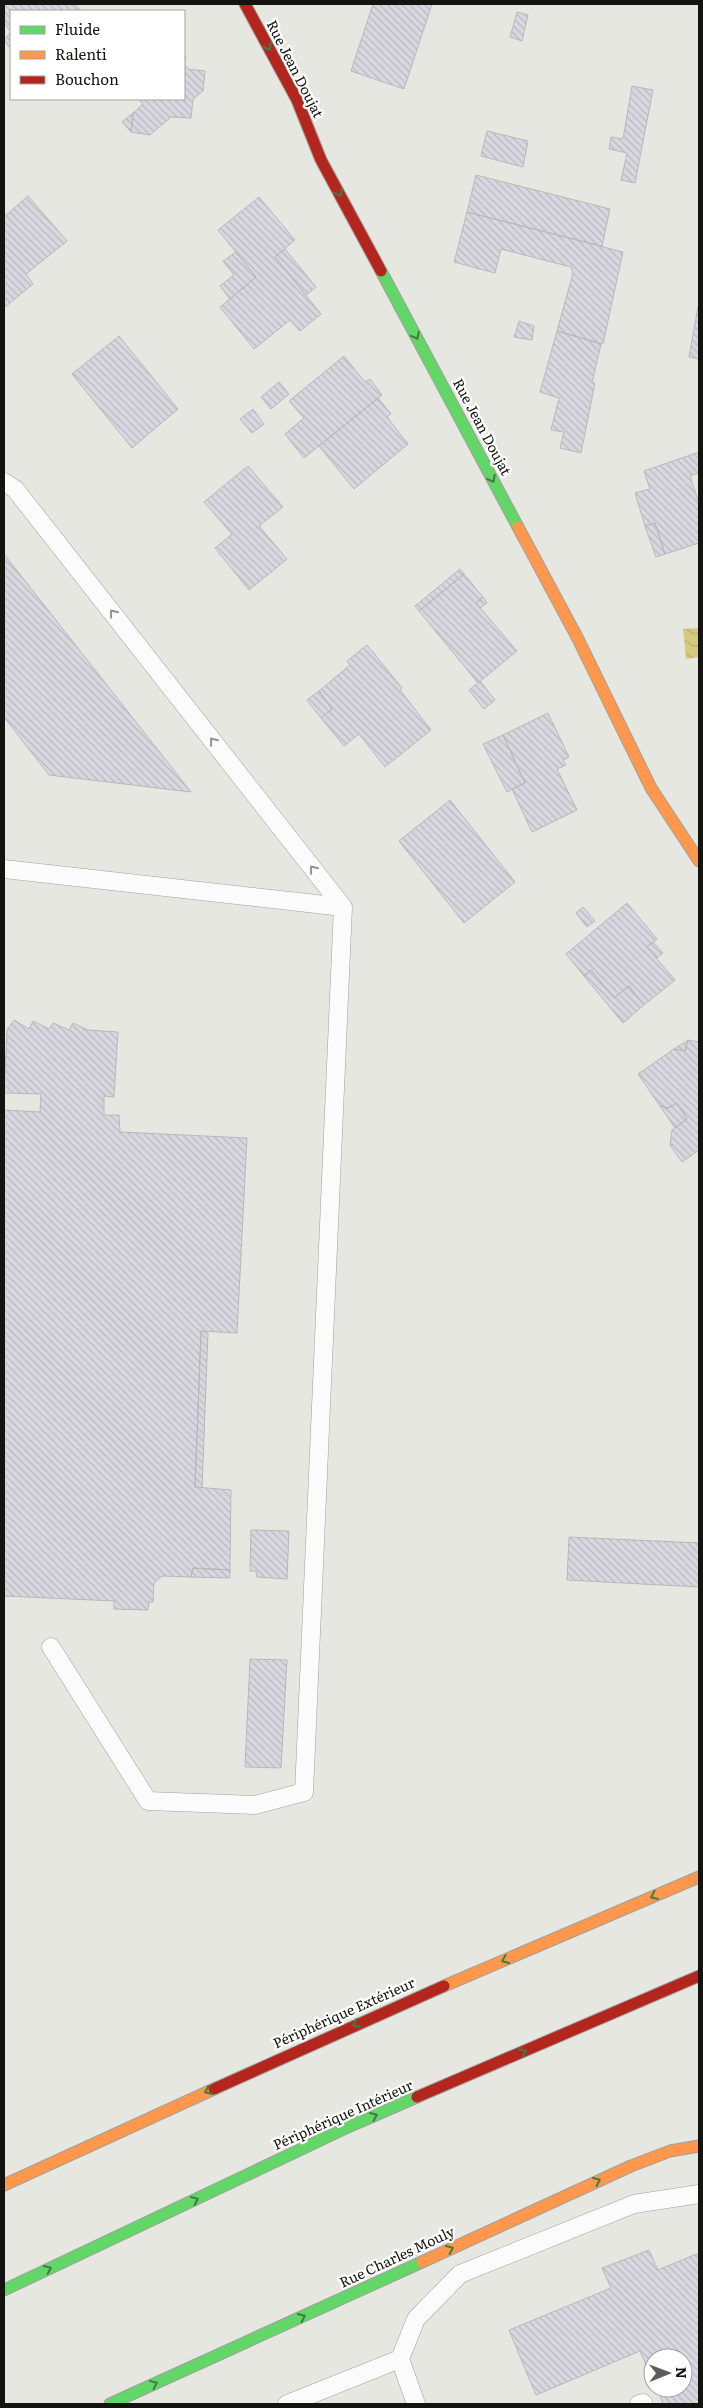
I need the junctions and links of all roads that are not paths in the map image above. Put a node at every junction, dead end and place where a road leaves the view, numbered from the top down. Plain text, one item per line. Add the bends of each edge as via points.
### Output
1 (245, 4) edge
2 (4, 482) edge
3 (699, 861) edge
4 (4, 869) edge
5 (343, 907) junction
6 (51, 1647) dead end
7 (699, 1877) edge
8 (699, 1976) edge
9 (699, 2146) edge
10 (4, 2185) edge
11 (699, 2194) edge
12 (4, 2290) edge
13 (400, 2359) junction
14 (110, 2404) edge
15 (287, 2404) edge
16 (416, 2404) edge

1 -> 3 main road, Rue Jean Doujat via 297,100 321,160 577,637 651,788
5 -> 2 lane via 15,489
4 - 5 lane
5 - 6 lane via 304,1792 255,1805 148,1802
7 -> 10 main road, Périphérique Extérieur via 331,2035
12 -> 8 main road, Périphérique Intérieur via 348,2127
14 -> 9 main road, Rue Charles Mouly via 631,2166 670,2151
11 - 13 lane via 634,2204 460,2274 416,2320
13 - 15 lane
13 - 16 lane

